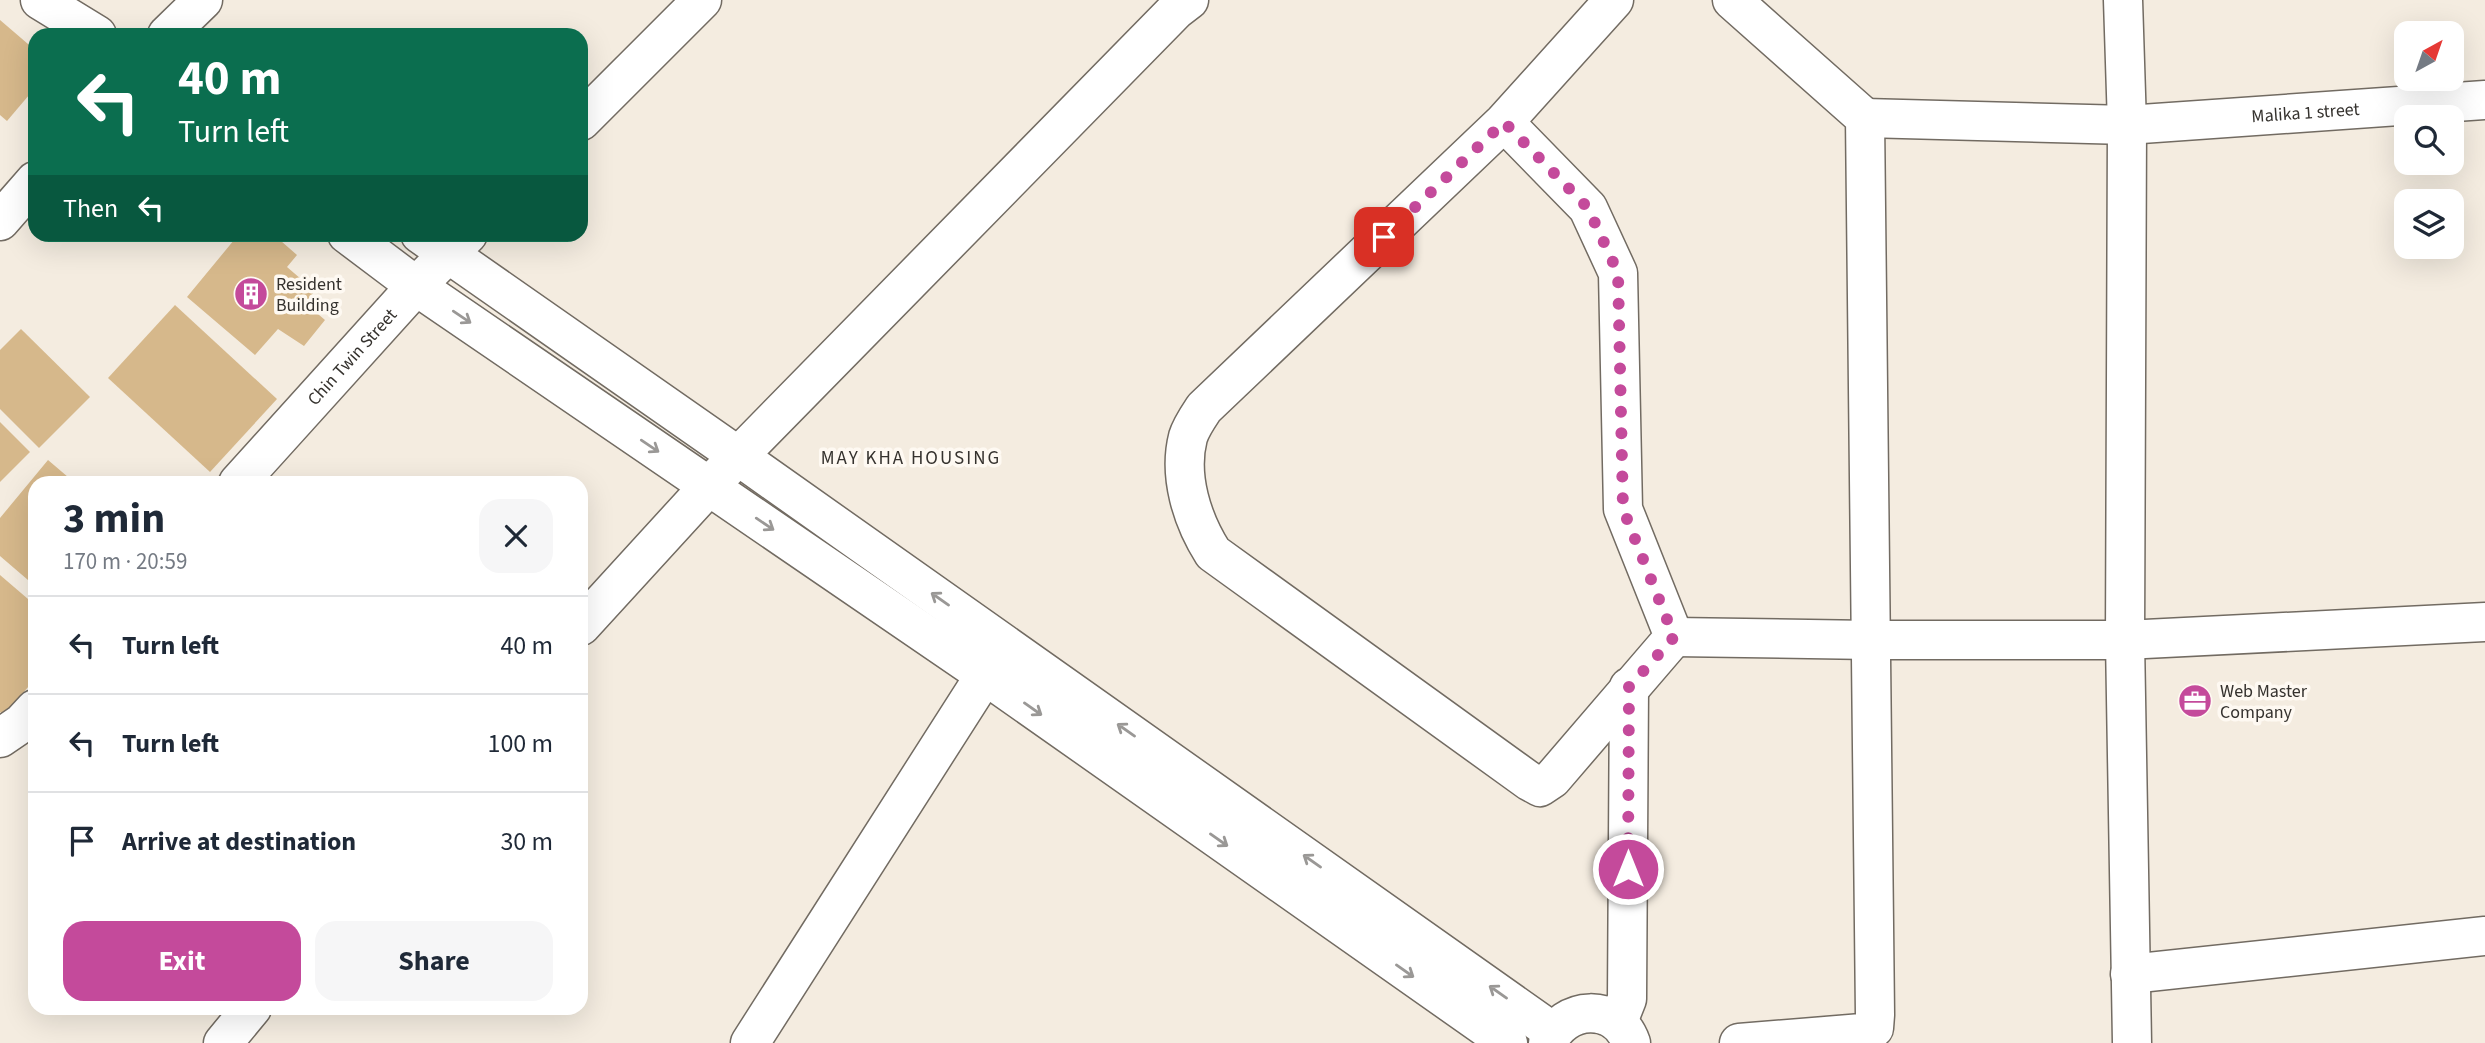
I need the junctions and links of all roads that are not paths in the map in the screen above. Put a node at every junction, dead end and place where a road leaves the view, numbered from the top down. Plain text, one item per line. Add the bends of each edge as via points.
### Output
1 (40, 0) edge
2 (203, 0) edge
3 (702, 0) edge
4 (1189, 0) edge
5 (1614, 0) edge
6 (1731, 0) edge
7 (2123, 0) edge
8 (86, 28) edge
9 (174, 28) edge
10 (2485, 100) edge
11 (588, 114) edge
12 (1865, 118) junction
13 (1504, 122) junction
14 (2127, 125) junction
15 (28, 189) edge
16 (0, 221) edge
17 (358, 242) edge
18 (444, 242) edge
19 (446, 242) edge
20 (416, 286) junction
21 (738, 456) junction
22 (244, 476) edge
23 (709, 486) junction
24 (588, 618) edge
25 (2485, 622) edge
26 (1674, 637) junction
27 (1871, 640) junction
28 (2125, 640) junction
29 (985, 675) junction
30 (1629, 687) junction
31 (28, 717) edge
32 (0, 738) edge
33 (2485, 936) edge
34 (2130, 974) junction
35 (247, 1015) edge
36 (1624, 1033) edge
37 (1551, 1037) edge
38 (229, 1041) edge
39 (750, 1043) edge
40 (1508, 1043) edge
41 (1740, 1043) edge
42 (2132, 1043) edge

1 - 8 street
2 - 9 street
3 - 11 street
4 - 21 street
5 - 13 street
6 - 12 street
7 - 14 street
10 - 14 street, Malika 1 street
12 - 14 street, Malika 1 street
12 - 27 street
13 - 26 street via 1588,208 1618,273 1623,509
13 - 30 street via 1204,408 1188,436 1188,493 1201,534 1213,553 1540,787 1552,779
14 - 28 street
15 - 16 street
17 - 20 street
18 - 20 street, Chin Twin Street
19 - 21 street
20 - 22 street, Chin Twin Street
20 -> 23 street
21 - 23 street
37 -> 21 street
23 - 24 street
23 -> 29 street
25 - 28 street
26 - 27 street
26 - 30 street
27 - 28 street
27 - 41 street via 1874,1028 1862,1033
28 - 34 street
29 - 39 street
29 -> 40 street
30 - 36 street
31 - 32 street
33 - 34 street
34 - 42 street
35 - 38 street
36 - 37 street via 1607,1016 1583,1013 1562,1023

